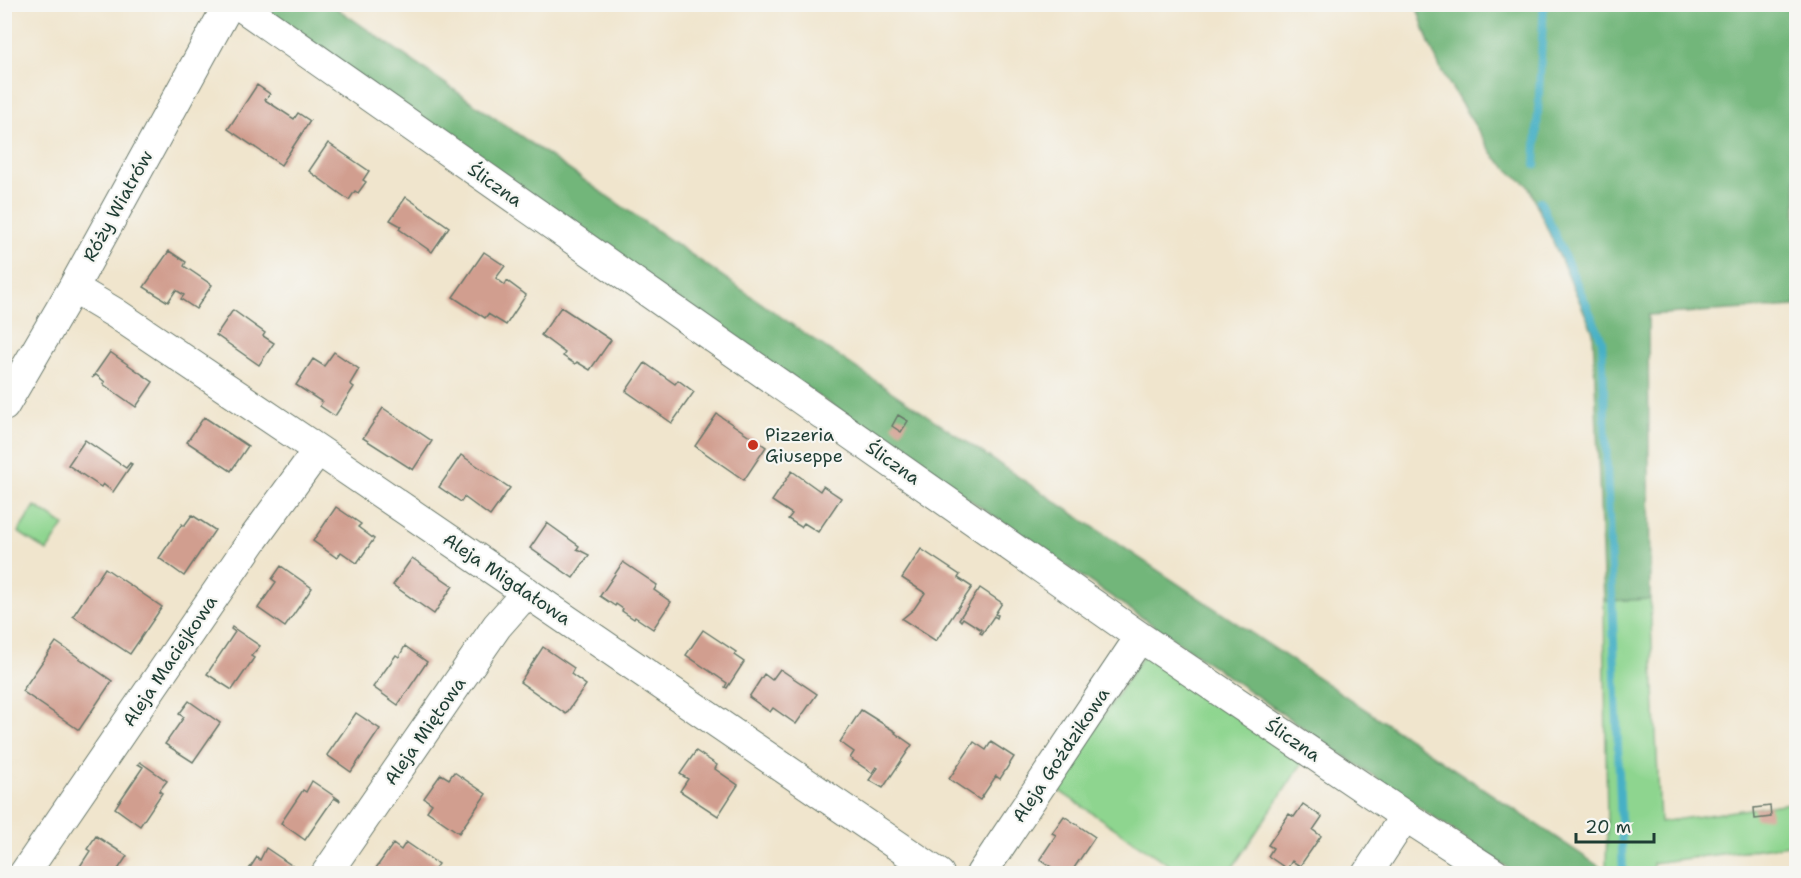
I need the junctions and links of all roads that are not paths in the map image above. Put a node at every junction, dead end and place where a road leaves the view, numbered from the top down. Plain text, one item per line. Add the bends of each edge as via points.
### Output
1 (229, 4) edge
2 (238, 4) edge
3 (73, 288) junction
4 (4, 406) edge
5 (318, 450) junction
6 (527, 592) junction
7 (1140, 637) junction
8 (1405, 816) junction
9 (24, 873) edge
10 (327, 873) edge
11 (939, 873) edge
12 (981, 873) edge
13 (1367, 873) edge
14 (1495, 873) edge

1 - 3 street, Róży Wiatrów
2 - 7 street, Śliczna
3 - 4 street, Róży Wiatrów
3 - 5 street, Aleja Migdałowa
5 - 6 street, Aleja Migdałowa
5 - 9 street, Aleja Maciejkowa
6 - 10 street, Aleja Miętowa via 497,626
6 - 11 street, Aleja Migdałowa
7 - 8 street, Śliczna
7 - 12 street, Aleja Goździkowa
8 - 13 street
8 - 14 street, Śliczna

